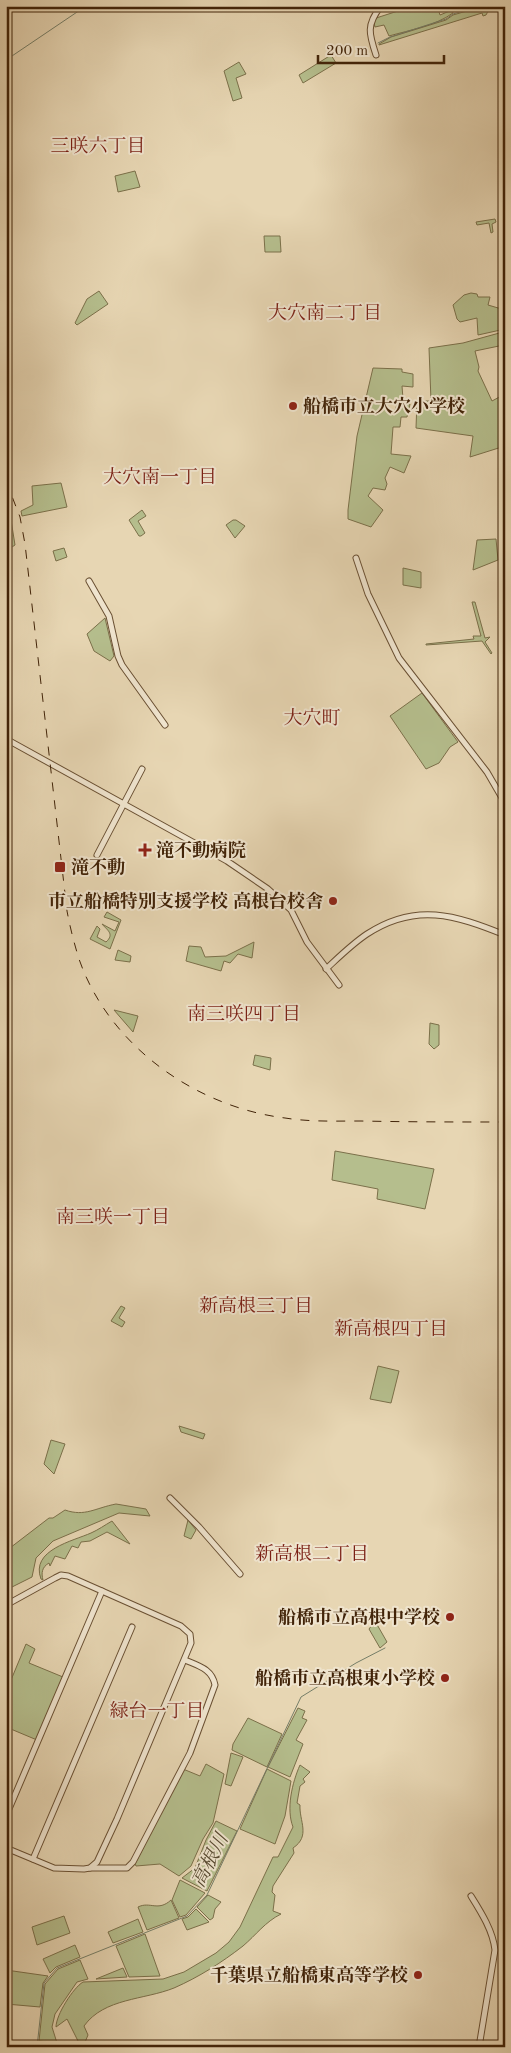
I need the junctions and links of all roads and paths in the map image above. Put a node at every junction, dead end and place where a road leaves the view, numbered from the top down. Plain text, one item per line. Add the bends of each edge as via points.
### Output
1 (381, 6) edge
2 (376, 55) dead end
3 (356, 558) dead end
4 (89, 581) dead end
5 (165, 724) dead end
6 (6, 739) edge
7 (142, 769) dead end
8 (505, 803) edge
9 (123, 804) junction
10 (96, 855) dead end
11 (505, 935) edge
12 (326, 968) junction
13 (339, 986) dead end
14 (170, 1498) dead end
15 (240, 1574) dead end
16 (102, 1591) junction
17 (6, 1605) edge
18 (132, 1627) dead end
19 (185, 1660) junction
20 (6, 1816) edge
21 (6, 1848) edge
22 (33, 1859) junction
23 (90, 1868) junction
24 (471, 1896) dead end
25 (478, 2047) edge

1 - 2 street via 370,26
3 - 8 street via 368,594 399,658 487,772
4 - 5 street via 109,616 122,665
6 - 9 street
7 - 9 street
9 - 10 street
9 - 12 street via 227,862 268,889 291,910 307,942
11 - 12 street via 453,916 412,916 371,932
12 - 13 street
14 - 15 street
16 - 17 street via 61,1576
16 - 19 street via 185,1628 191,1643
16 - 20 street
18 - 22 street
19 - 23 street via 103,1850
19 - 23 street via 207,1670 215,1685 190,1753 133,1862 127,1868
21 - 22 street
22 - 23 street via 54,1868
24 - 25 street via 487,1925 495,1950

